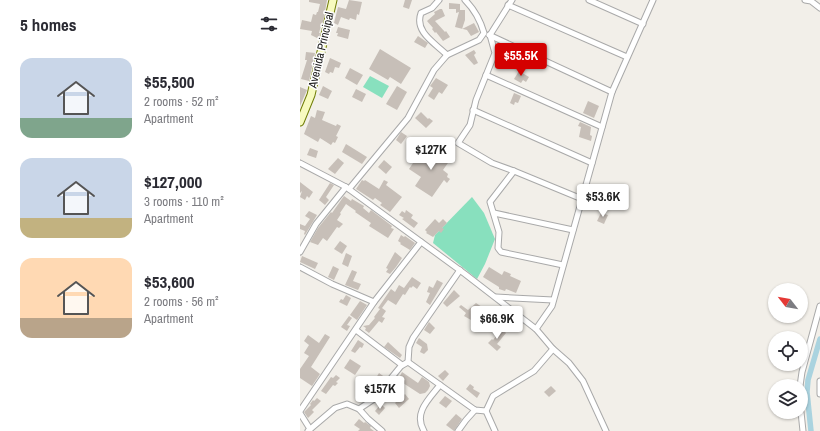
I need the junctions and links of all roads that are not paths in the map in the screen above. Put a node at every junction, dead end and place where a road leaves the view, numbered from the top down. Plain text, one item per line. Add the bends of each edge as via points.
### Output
1 (333, 0) edge
2 (439, 0) edge
3 (465, 0) edge
4 (512, 0) edge
5 (589, 0) edge
6 (653, 0) edge
7 (805, 0) edge
8 (508, 5) junction
9 (820, 8) edge
10 (643, 24) junction
11 (484, 33) junction
12 (490, 35) junction
13 (447, 55) junction
14 (627, 57) junction
15 (486, 75) junction
16 (612, 92) junction
17 (474, 110) junction
18 (300, 122) edge
19 (602, 127) junction
20 (300, 163) edge
21 (592, 163) junction
22 (514, 171) junction
23 (347, 188) junction
24 (582, 199) junction
25 (494, 213) junction
26 (573, 230) junction
27 (421, 242) junction
28 (300, 252) edge
29 (563, 264) junction
30 (300, 267) edge
31 (460, 270) junction
32 (495, 297) junction
33 (553, 300) junction
34 (374, 302) junction
35 (820, 306) edge
36 (536, 329) junction
37 (356, 330) junction
38 (553, 349) junction
39 (408, 362) junction
40 (402, 365) junction
41 (801, 379) edge
42 (820, 381) edge
43 (440, 385) junction
44 (820, 394) edge
45 (359, 409) junction
46 (475, 410) junction
47 (300, 412) edge
48 (486, 412) junction
49 (801, 419) edge
50 (309, 430) edge
51 (492, 430) edge
52 (382, 431) edge
53 (424, 431) edge
54 (458, 431) edge
55 (606, 431) edge
56 (803, 431) edge

1 - 18 main road, Avenida Principal via 311,95
2 - 13 street via 432,8 421,13 418,21 421,31
3 - 11 street via 474,9
4 - 8 street
5 - 10 street
6 - 10 street
7 - 9 street
8 - 12 street
8 - 14 street
10 - 14 street
11 - 12 street
11 - 13 street via 479,40
12 - 15 street via 495,53
12 - 16 street
13 - 23 street via 434,70 408,118
14 - 16 street
15 - 17 street
15 - 19 street
16 - 19 street
17 - 21 street
17 - 22 street via 470,125 458,143 492,163
19 - 21 street
20 - 23 street
21 - 24 street
22 - 24 street
22 - 25 street via 490,202
23 - 27 street
23 - 28 street via 316,224
24 - 26 street
25 - 26 street
25 - 29 street via 499,232 498,248 501,252
26 - 29 street
27 - 31 street
27 - 34 street
29 - 33 street
30 - 34 street
31 - 32 street
31 - 39 street via 413,338 409,347
32 - 33 street
32 - 36 street
33 - 36 street via 552,306
34 - 37 street
35 - 41 street
36 - 38 street
37 - 40 street
37 - 47 street
38 - 48 street via 534,371 493,396
38 - 55 street via 569,363 583,381
39 - 40 street
39 - 43 street
40 - 45 street via 374,398
42 - 44 street
43 - 46 street
43 - 53 street via 420,414
45 - 50 street via 347,404 336,408
45 - 52 street
46 - 48 street
46 - 54 street
47 - 50 street
48 - 51 street
49 - 56 street

